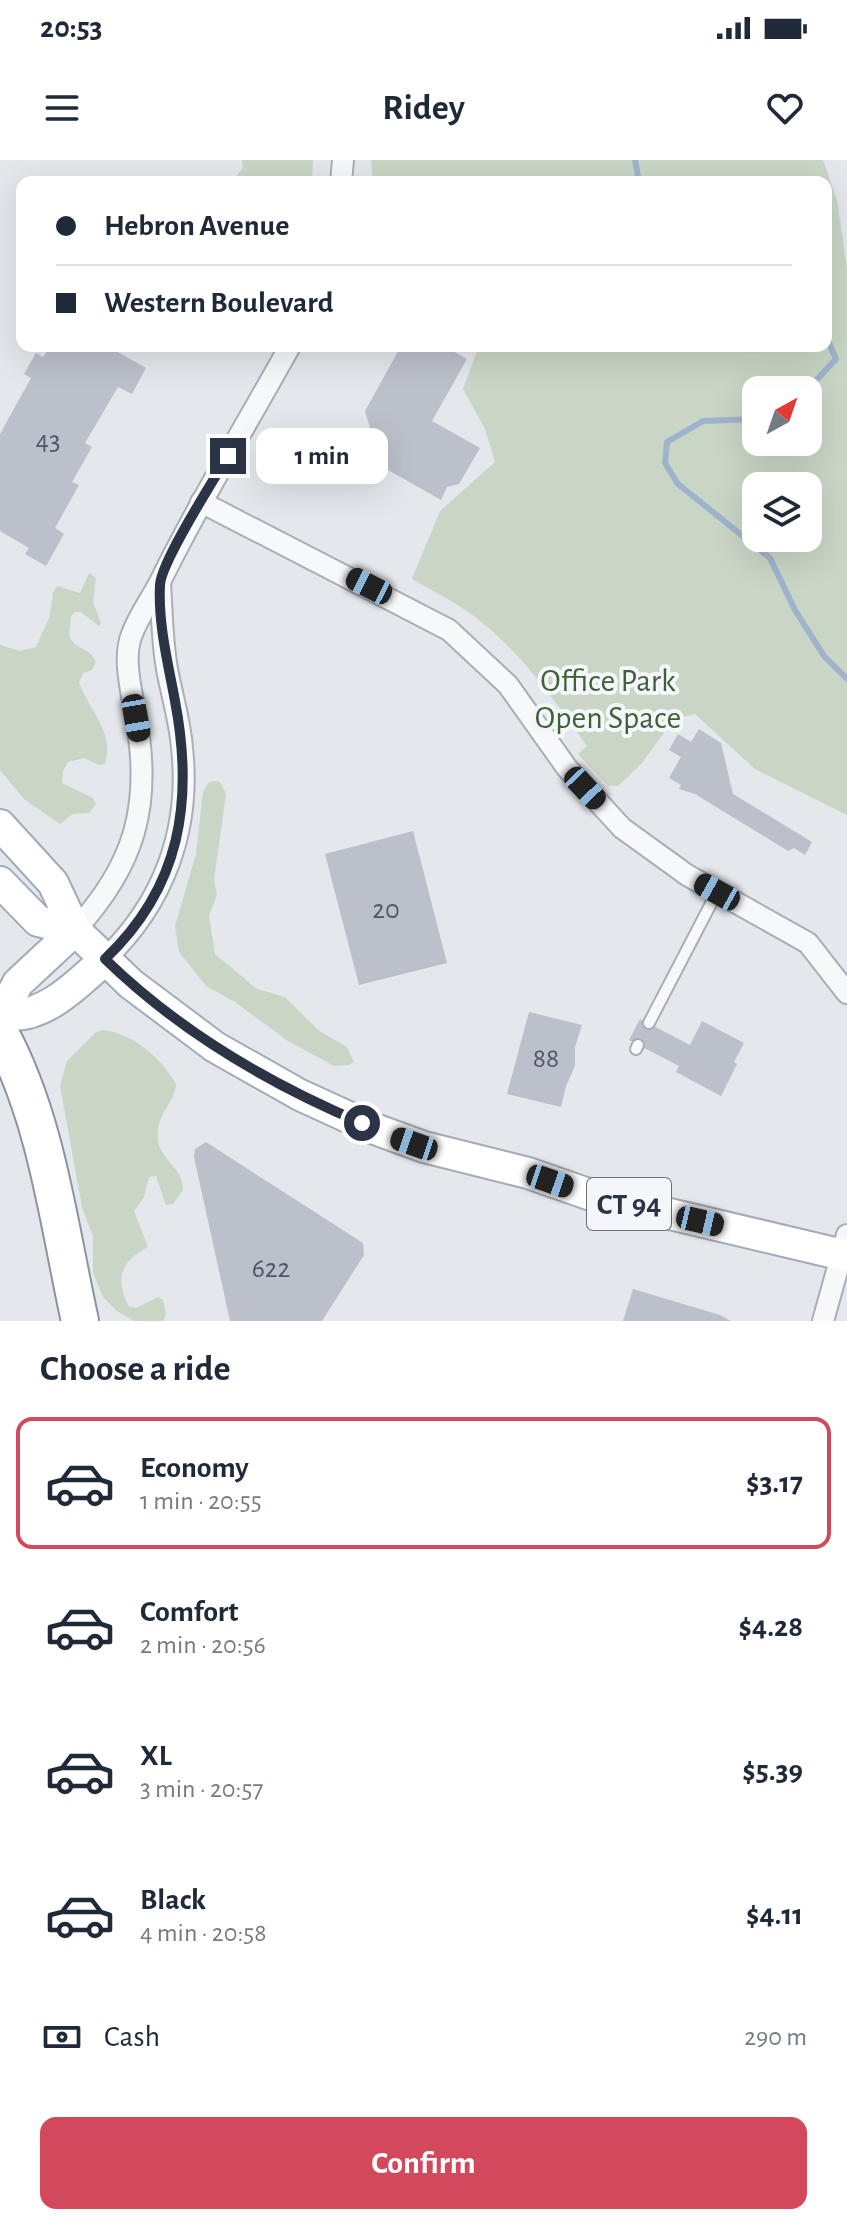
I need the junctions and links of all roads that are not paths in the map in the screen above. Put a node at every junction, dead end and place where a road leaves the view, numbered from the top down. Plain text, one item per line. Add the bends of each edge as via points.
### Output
1 (287, 352) edge
2 (201, 502) junction
3 (160, 582) junction
4 (0, 825) edge
5 (0, 882) edge
6 (717, 892) junction
7 (75, 930) junction
8 (105, 959) junction
9 (847, 993) edge
10 (1, 1021) edge
11 (649, 1023) dead end
12 (846, 1249) edge
13 (80, 1321) edge
14 (823, 1321) edge

1 - 2 street
2 - 3 street
2 - 6 street via 449,630 508,685 567,768 622,828
3 - 7 street via 129,644 142,762 135,834 111,886
3 - 8 street via 167,669 182,747 181,814 157,895 138,925
4 - 7 main road, CT 94 via 53,883
5 - 7 main road, CT 94 via 38,921
6 - 9 street via 808,943
6 - 11 lane
7 - 8 main road, CT 94
7 - 10 main road via 14,987
8 - 10 main road via 36,1011
8 - 12 main road, CT 94 via 215,1047 300,1095 388,1134 594,1196
10 - 13 highway via 36,1127
12 - 14 street

